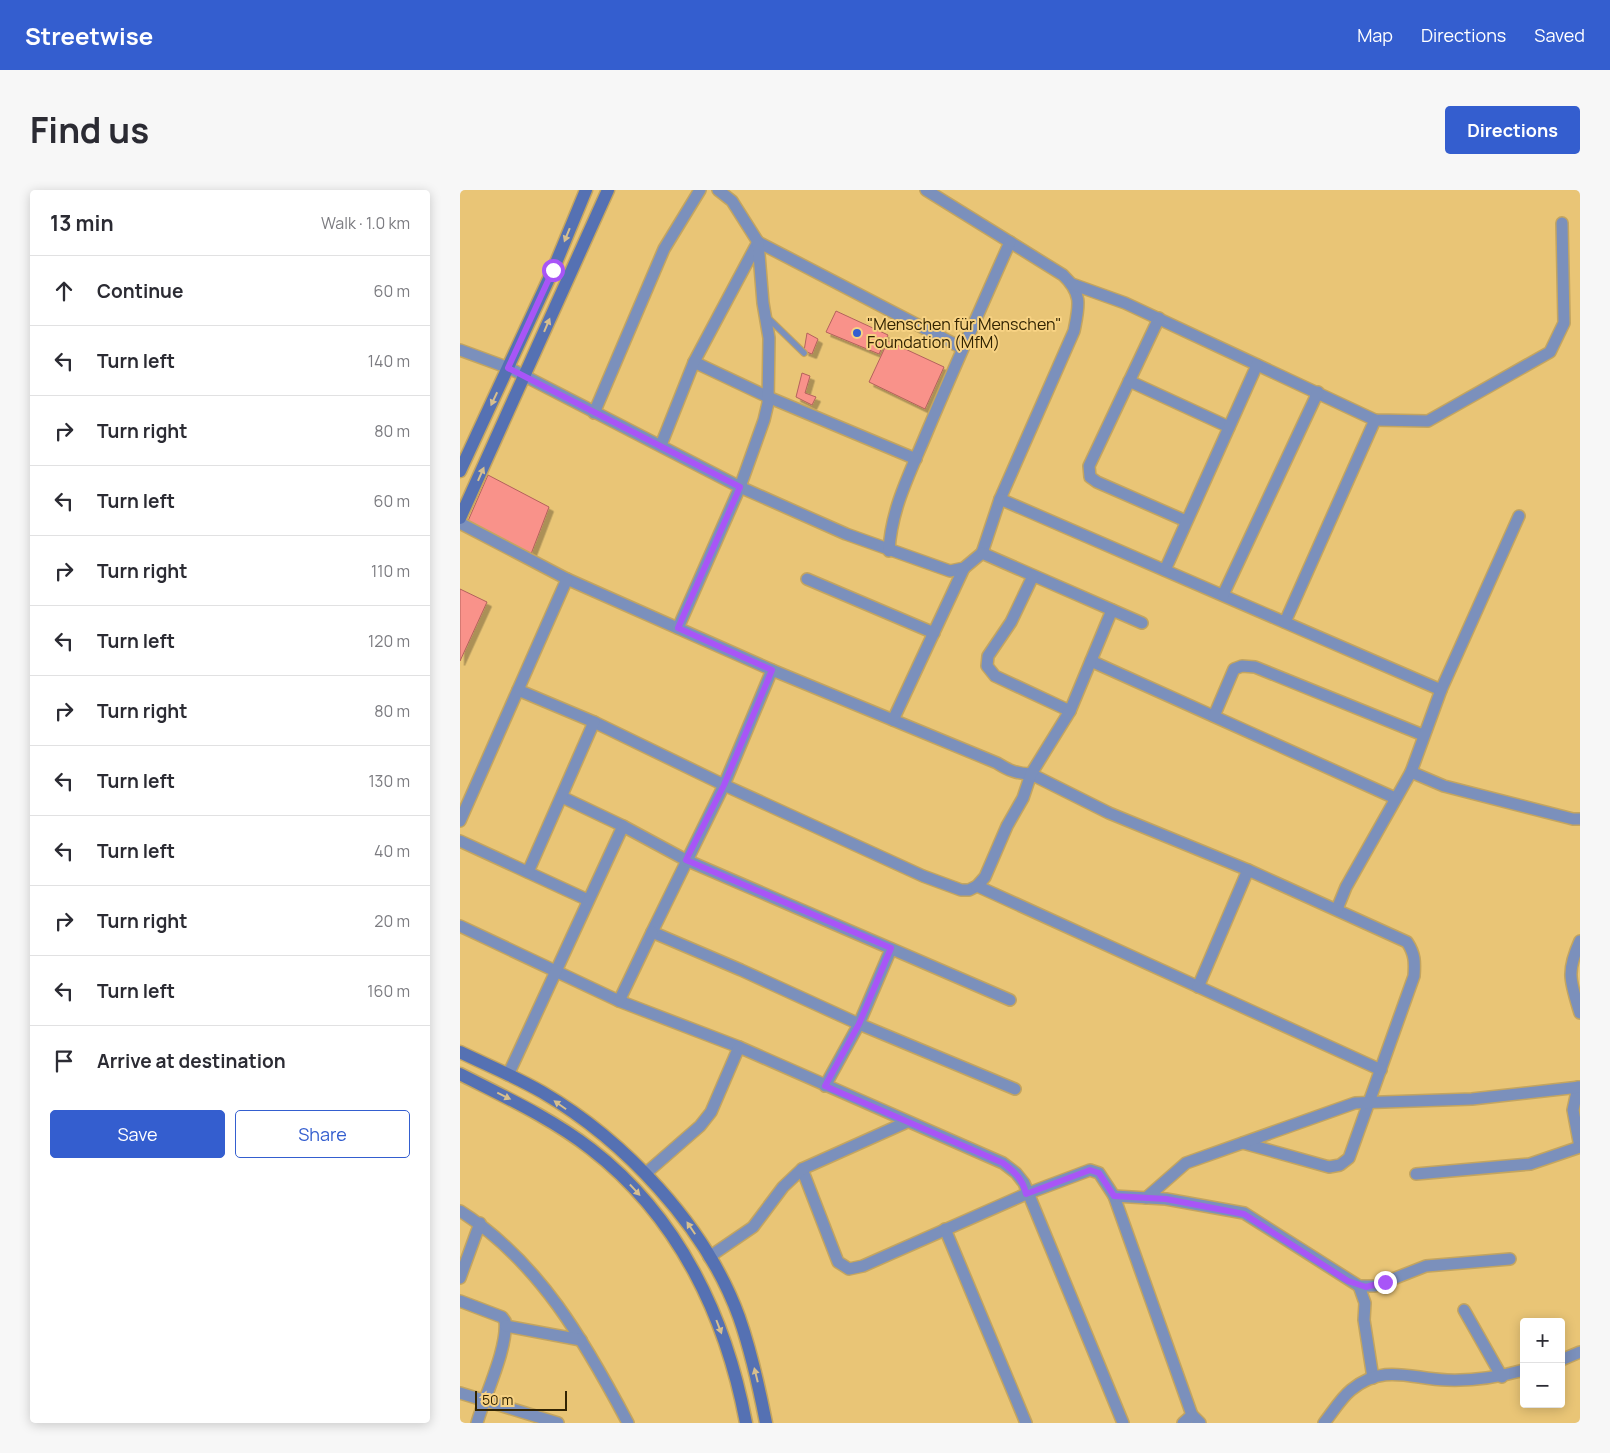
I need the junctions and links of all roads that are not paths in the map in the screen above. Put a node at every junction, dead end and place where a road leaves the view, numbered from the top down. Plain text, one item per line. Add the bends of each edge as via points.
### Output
1 (586, 190) edge
2 (608, 190) edge
3 (700, 190) edge
4 (718, 190) edge
5 (926, 190) edge
6 (1562, 223) dead end
7 (758, 242) junction
8 (1010, 242) junction
9 (1072, 284) junction
10 (765, 314) junction
11 (1159, 318) junction
12 (962, 348) junction
13 (460, 350) edge
14 (804, 353) dead end
15 (694, 362) junction
16 (1258, 365) junction
17 (508, 368) junction
18 (524, 378) junction
19 (1129, 381) junction
20 (1318, 392) junction
21 (768, 397) junction
22 (594, 413) junction
23 (1375, 420) junction
24 (1229, 427) junction
25 (661, 445) junction
26 (916, 459) junction
27 (460, 471) edge
28 (740, 487) junction
29 (1000, 499) junction
30 (1519, 516) dead end
31 (460, 518) edge
32 (1186, 521) junction
33 (460, 524) edge
34 (889, 551) junction
35 (982, 553) junction
36 (964, 568) junction
37 (1165, 570) junction
38 (1033, 576) junction
39 (567, 579) junction
40 (807, 579) dead end
41 (1223, 595) junction
42 (1112, 610) junction
43 (1285, 622) junction
44 (1142, 623) dead end
45 (678, 628) junction
46 (934, 633) junction
47 (1091, 661) junction
48 (772, 670) junction
49 (518, 690) junction
50 (1440, 690) junction
51 (1070, 711) junction
52 (1214, 716) junction
53 (893, 720) junction
54 (594, 722) junction
55 (1423, 735) junction
56 (1411, 772) junction
57 (1030, 774) junction
58 (724, 785) junction
59 (562, 797) junction
60 (1395, 798) junction
61 (1580, 818) edge
62 (460, 821) edge
63 (622, 826) junction
64 (460, 841) edge
65 (686, 860) junction
66 (1248, 870) junction
67 (528, 872) junction
68 (977, 886) junction
69 (588, 900) junction
70 (1337, 909) junction
71 (460, 926) edge
72 (652, 932) junction
73 (1580, 941) edge
74 (891, 948) junction
75 (556, 972) junction
76 (1198, 987) junction
77 (1010, 1000) dead end
78 (619, 1001) junction
79 (1580, 1013) edge
80 (859, 1024) junction
81 (739, 1047) junction
82 (460, 1052) edge
83 (1381, 1070) junction
84 (460, 1074) edge
85 (508, 1075) junction
86 (825, 1086) junction
87 (1579, 1087) edge
88 (1015, 1090) dead end
89 (1370, 1101) junction
90 (584, 1122) junction
91 (907, 1122) junction
92 (573, 1137) junction
93 (1243, 1143) junction
94 (1580, 1147) edge
95 (802, 1169) junction
96 (645, 1174) junction
97 (1416, 1174) dead end
98 (1026, 1194) junction
99 (1114, 1196) junction
100 (1146, 1198) junction
101 (460, 1211) edge
102 (480, 1224) junction
103 (945, 1229) junction
104 (709, 1257) junction
105 (1510, 1260) dead end
106 (460, 1278) edge
107 (1358, 1286) junction
108 (460, 1301) edge
109 (1464, 1310) dead end
110 (506, 1326) junction
111 (581, 1340) junction
112 (1580, 1352) edge
113 (1565, 1358) edge
114 (1520, 1371) edge
115 (1502, 1377) junction
116 (1372, 1378) junction
117 (460, 1393) edge
118 (483, 1400) junction
119 (1196, 1419) edge
120 (477, 1423) edge
121 (558, 1423) edge
122 (628, 1423) edge
123 (746, 1423) edge
124 (766, 1423) edge
125 (1026, 1423) edge
126 (1123, 1423) edge
127 (1183, 1423) edge
128 (1324, 1423) edge

1 -> 17 main road
18 -> 2 main road
3 - 22 street via 664,249
4 - 7 street via 732,201
5 - 8 street
6 - 23 street via 1564,322 1550,352 1428,421
7 - 10 street
7 - 12 street
7 - 15 street
8 - 9 street
8 - 12 street
9 - 11 street
9 - 29 street via 1078,295 1074,331
10 - 14 lane
10 - 21 street via 769,338
11 - 16 street
11 - 19 street
12 - 26 street
13 - 17 street
15 - 21 street
15 - 25 street
16 - 20 street
16 - 24 street
17 - 18 street
17 -> 27 main road
18 - 22 street
31 -> 18 main road
19 - 24 street
19 - 32 street via 1089,466 1090,477
20 - 23 street
20 - 41 street
21 - 26 street
21 - 28 street via 764,420
22 - 25 street
23 - 43 street
24 - 32 street
25 - 28 street
26 - 34 street via 892,519
28 - 34 street
28 - 45 street
29 - 35 street
29 - 37 street
30 - 50 street
32 - 37 street
33 - 39 street
34 - 36 street via 950,571
35 - 36 street
35 - 38 street
36 - 46 street
37 - 41 street
38 - 42 street
38 - 51 street via 1011,622 988,656 987,666 995,676
39 - 45 street
39 - 49 street
40 - 46 street
41 - 43 street
42 - 44 street
42 - 47 street
43 - 50 street
45 - 48 street
46 - 53 street
47 - 51 street
47 - 52 street
48 - 53 street
48 - 58 street
49 - 54 street
49 - 62 street
50 - 55 street
51 - 57 street
52 - 55 street via 1234,669 1255,667
52 - 60 street
53 - 57 street via 1007,769
54 - 58 street
54 - 59 street
55 - 56 street
56 - 60 street
56 - 61 street via 1444,786 1556,815
57 - 66 street via 1109,813
57 - 68 street via 1018,809
58 - 65 street
58 - 68 street via 923,876 961,890
59 - 63 street
59 - 67 street
60 - 70 street
63 - 65 street
63 - 69 street
64 - 67 street
65 - 72 street
65 - 74 street
66 - 70 street
66 - 76 street
67 - 69 street
68 - 76 street
69 - 75 street
70 - 83 street via 1406,942 1413,952 1414,976
71 - 75 street
72 - 78 street
72 - 80 street
73 - 79 street via 1570,962 1572,986
74 - 77 street
74 - 80 street
75 - 78 street
75 - 85 street
76 - 83 street
78 - 81 street
80 - 86 street
80 - 88 street
81 - 86 street
81 - 96 street via 711,1112 700,1126
82 - 85 main road
83 - 89 street
84 -> 92 main road via 529,1108
90 -> 85 main road via 542,1092
86 - 91 street
87 - 89 street via 1472,1099
87 - 94 street via 1573,1110
89 - 93 street
89 - 93 street via 1349,1158 1340,1165 1329,1167 1301,1161
90 - 92 main road
90 - 96 main road via 605,1136
91 - 95 street
91 - 98 street via 1003,1163 1024,1183
92 -> 123 main road via 592,1149 630,1185 661,1219 689,1259 738,1380
93 - 100 street via 1186,1162
94 - 97 street via 1530,1164
95 - 103 street via 838,1262 849,1269 863,1266
95 - 104 street via 783,1187 753,1227
104 -> 96 main road via 677,1209
98 - 99 street via 1090,1170 1099,1173
98 - 103 street
98 - 126 street
99 - 100 street
99 - 119 street
100 - 107 street via 1244,1214
101 - 102 street
102 - 106 street
102 - 111 street via 528,1267
103 - 125 street
124 -> 104 main road via 757,1375 738,1315
105 - 107 street via 1426,1266 1374,1286
107 - 116 street via 1365,1304 1364,1320
108 - 110 street via 502,1317
109 - 115 street
110 - 111 street
110 - 118 street
111 - 122 street
112 - 113 street
114 - 115 street
115 - 116 street via 1449,1380 1394,1373
116 - 128 street via 1350,1391
117 - 118 street
118 - 120 street
118 - 121 street
119 - 127 street

